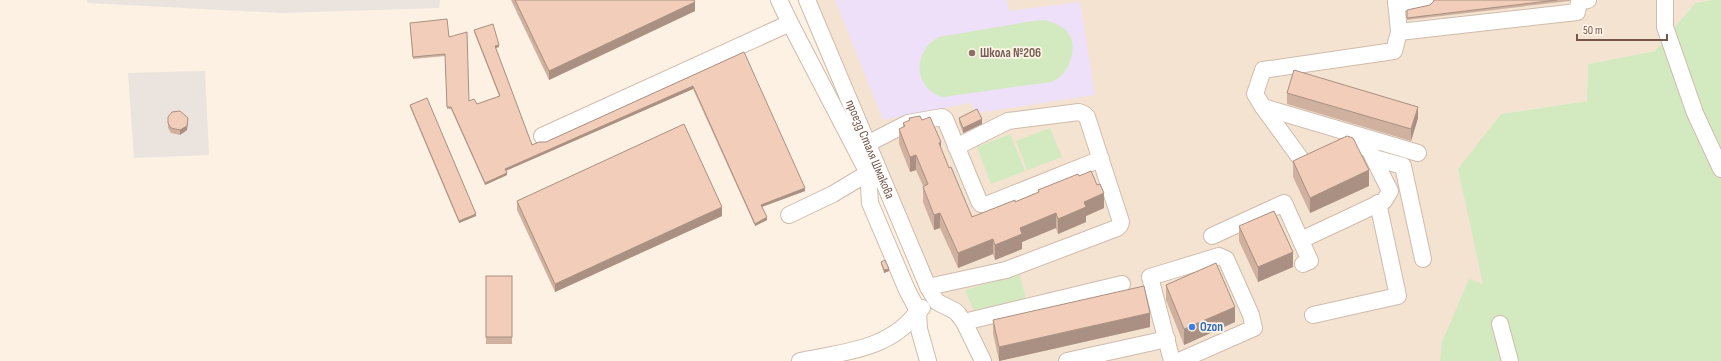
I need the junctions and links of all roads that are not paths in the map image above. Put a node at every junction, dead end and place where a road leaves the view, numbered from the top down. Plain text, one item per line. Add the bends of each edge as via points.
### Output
1 (779, 0) edge
2 (807, 0) edge
3 (1425, 0) edge
4 (1665, 0) edge
5 (1582, 1) edge
6 (1396, 2) edge
7 (790, 23) junction
8 (1399, 32) junction
9 (1264, 107) junction
10 (542, 136) dead end
11 (868, 144) junction
12 (1339, 145) edge
13 (956, 147) junction
14 (1418, 153) dead end
15 (1374, 158) junction
16 (1101, 159) junction
17 (1303, 161) edge
18 (1721, 168) edge
19 (868, 172) junction
20 (1378, 203) junction
21 (789, 214) dead end
22 (1212, 236) dead end
23 (1301, 240) junction
24 (1423, 260) dead end
25 (1303, 264) dead end
26 (1122, 284) dead end
27 (931, 293) junction
28 (918, 311) junction
29 (1313, 315) dead end
30 (964, 322) junction
31 (1500, 324) dead end
32 (1167, 339) junction
33 (800, 361) edge
34 (928, 361) edge
35 (983, 361) edge
36 (1067, 361) edge
37 (1172, 361) edge
38 (1179, 361) edge
39 (1510, 361) edge

1 - 7 street
2 - 11 street, проезд Сталя Шмакова
3 - 6 street
4 - 18 street via 1665,27 1695,113
5 - 8 street via 1577,12
6 - 8 street
7 - 10 street
7 - 19 street
8 - 9 street via 1394,51 1264,70 1256,94
9 - 14 street
9 - 17 street
11 - 13 street via 908,122 942,116
11 - 27 street, проезд Сталя Шмакова
12 - 15 street via 1346,141 1369,149
13 - 16 street via 1008,121 1080,112 1087,117
13 - 16 street via 979,201 986,205
15 - 20 street via 1390,191 1384,201
15 - 24 street via 1403,166
16 - 27 street via 1121,222 1120,226 1006,270
19 - 21 street via 833,194
19 - 28 street via 870,203
20 - 23 street
20 - 29 street via 1398,296
22 - 23 street via 1284,203
23 - 25 street via 1310,261
26 - 30 street
27 - 28 street
27 - 30 street via 941,305 955,311
28 - 33 street via 909,323 883,342
28 - 34 street via 919,329
30 - 35 street
31 - 39 street
32 - 36 street
32 - 37 street
32 - 38 street via 1150,277 1222,256 1226,259 1251,315 1254,328

